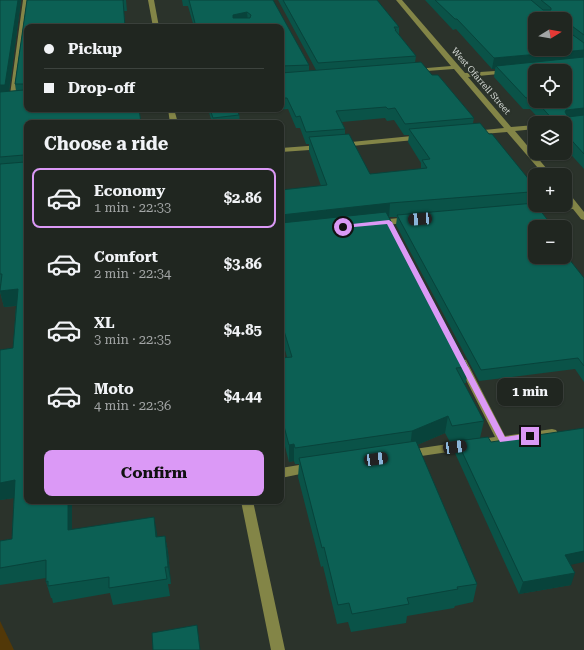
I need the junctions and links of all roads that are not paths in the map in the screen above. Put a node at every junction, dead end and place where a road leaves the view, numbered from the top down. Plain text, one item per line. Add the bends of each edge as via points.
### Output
1 (26, 0) edge
2 (151, 0) edge
3 (399, 0) edge
4 (155, 24) edge
5 (456, 67) junction
6 (516, 70) edge
7 (409, 71) edge
8 (463, 75) junction
9 (13, 102) edge
10 (528, 128) edge
11 (510, 130) junction
12 (462, 134) edge
13 (431, 137) edge
14 (284, 150) edge
15 (542, 168) edge
16 (572, 202) edge
17 (575, 206) junction
18 (513, 212) edge
19 (584, 217) edge
20 (420, 219) edge
21 (366, 224) edge
22 (459, 355) edge
23 (562, 432) edge
24 (502, 440) junction
25 (400, 455) edge
26 (320, 467) edge
27 (284, 473) edge
28 (248, 504) edge
29 (278, 650) edge

1 - 9 street
2 - 4 street
3 - 5 street, West Ofarrell Street
5 - 7 street
5 - 8 street, West Ofarrell Street
6 - 8 street
8 - 11 street, West Ofarrell Street
10 - 11 street
11 - 12 street
11 - 15 street, West Ofarrell Street
13 - 14 street
16 - 17 street
17 - 18 street
17 - 19 street
20 - 21 street via 391,225
22 - 24 street
23 - 24 street
24 - 25 street
26 - 27 street
28 - 29 street

